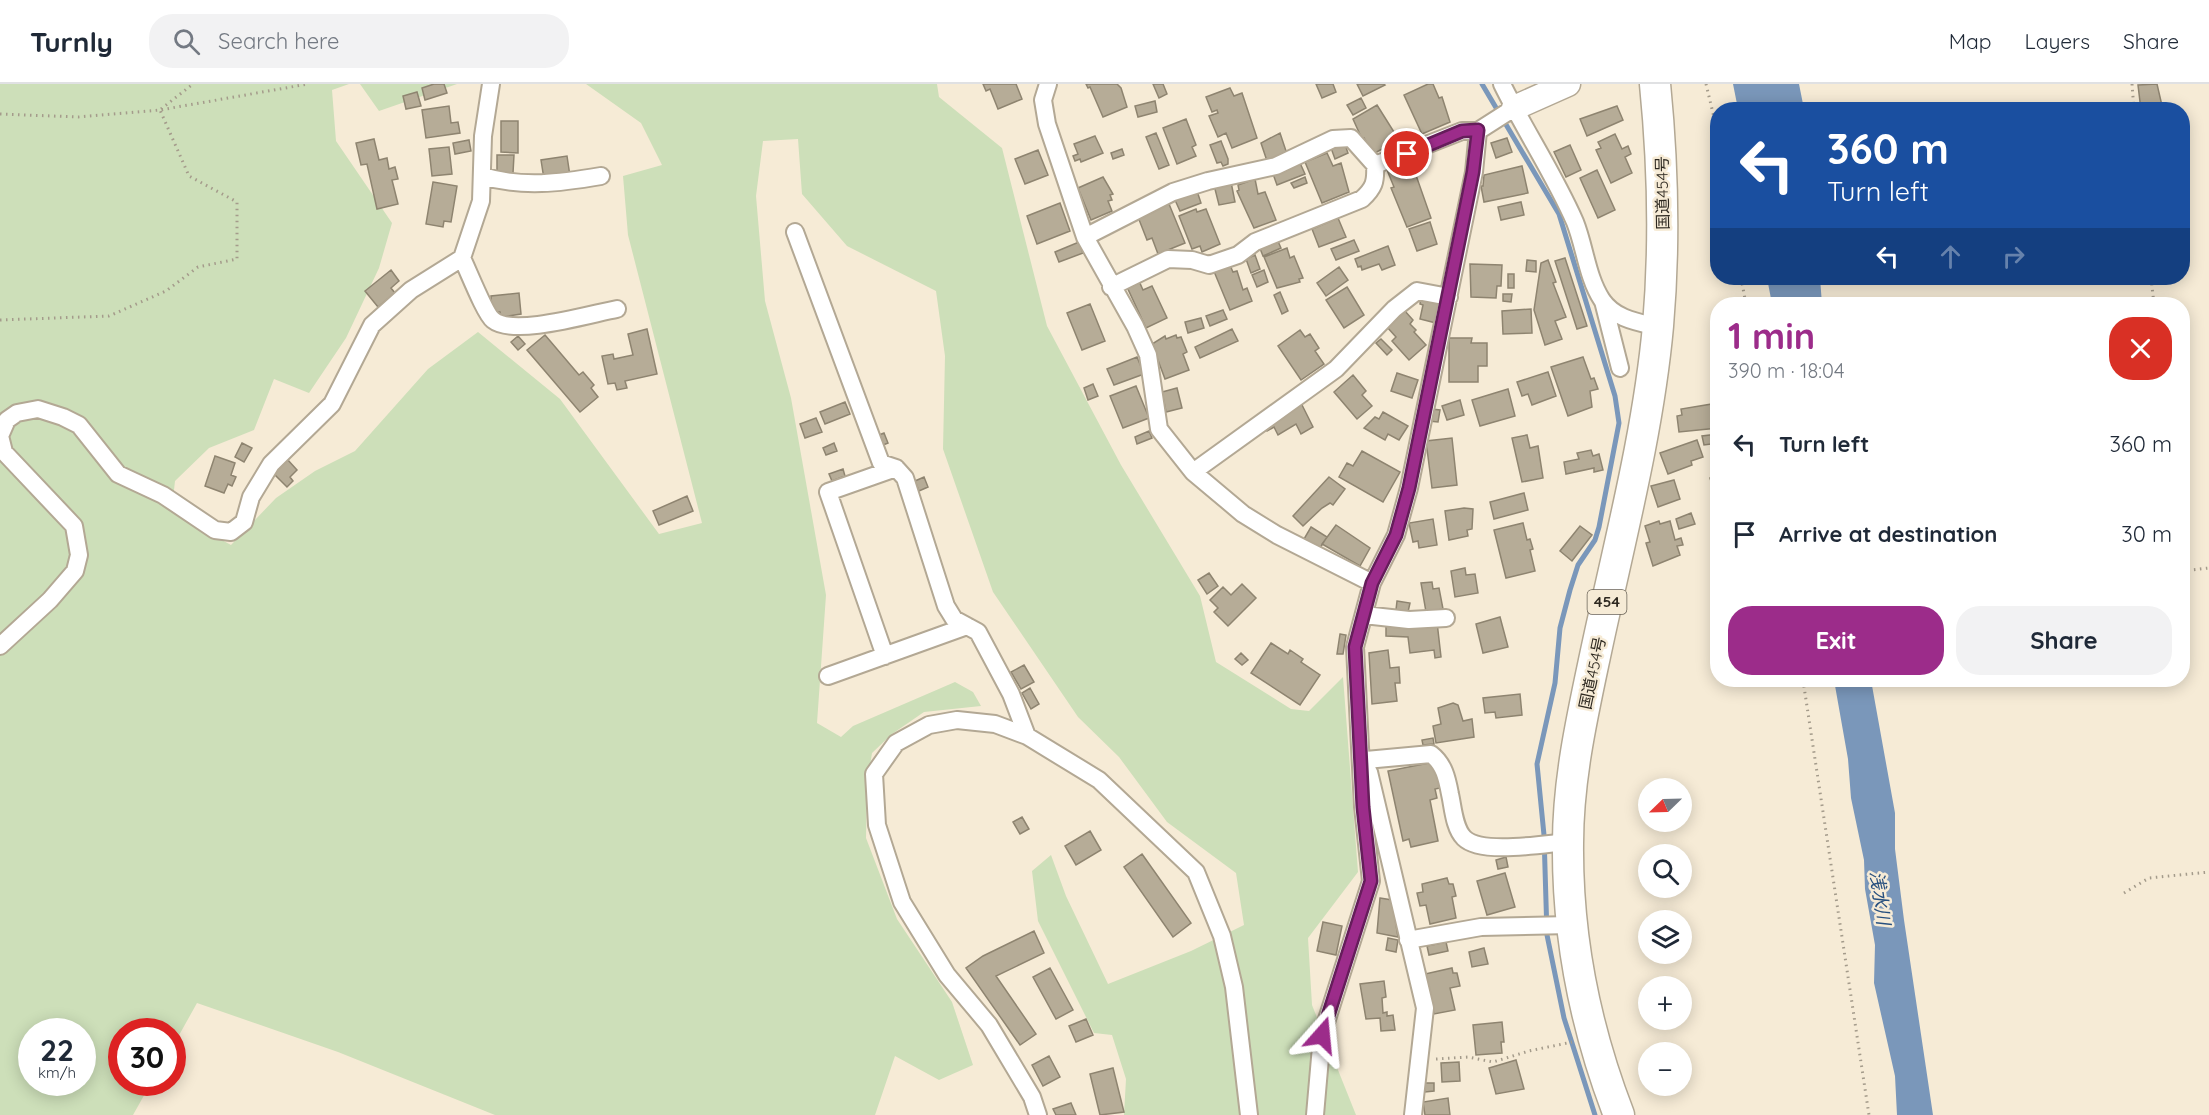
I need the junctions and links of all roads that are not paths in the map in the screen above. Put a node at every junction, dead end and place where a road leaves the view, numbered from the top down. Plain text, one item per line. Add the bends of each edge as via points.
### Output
1 (490, 84) edge
2 (1048, 84) edge
3 (1502, 84) edge
4 (1568, 84) edge
5 (1655, 84) edge
6 (1514, 108) junction
7 (1478, 130) junction
8 (1375, 165) junction
9 (482, 176) junction
10 (602, 176) dead end
11 (795, 232) dead end
12 (1084, 237) junction
13 (462, 258) junction
14 (1111, 287) junction
15 (1449, 297) junction
16 (1603, 301) junction
17 (616, 309) dead end
18 (1658, 327) junction
19 (1620, 368) dead end
20 (896, 468) junction
21 (1193, 472) junction
22 (1372, 583) junction
23 (1364, 615) junction
24 (1446, 618) dead end
25 (967, 626) junction
26 (0, 646) edge
27 (885, 656) junction
28 (828, 676) dead end
29 (1027, 736) junction
30 (1363, 754) junction
31 (1568, 842) junction
32 (1571, 925) junction
33 (1408, 940) junction
34 (1038, 1115) edge
35 (1249, 1115) edge
36 (1315, 1115) edge
37 (1413, 1115) edge
38 (1619, 1115) edge

1 - 9 street
2 - 12 street via 1043,100 1047,124
3 - 6 street
4 - 6 street
5 - 18 highway, 国道454号 / 454 via 1661,147
6 - 7 street
6 - 16 street via 1576,225
7 - 8 street via 1462,131
7 - 15 street
8 - 12 street via 1351,138 1333,139 1276,166 1173,192
8 - 14 street via 1376,180 1362,199 1255,242 1238,255 1209,265 1168,259
9 - 10 street via 506,183 532,184
9 - 13 street via 481,201
11 - 20 street via 881,464
12 - 14 street
13 - 17 street via 491,319 502,326 522,327
13 - 26 street via 411,290 372,325 332,404 271,464 251,497 244,522 231,532 215,530 163,495 118,474 80,425 38,409 17,413 7,420 0,436 4,452 74,526 80,555 75,571 57,593
14 - 21 street via 1148,355 1159,429
15 - 21 street via 1418,291 1394,309 1336,369
15 - 22 street via 1409,488 1396,535
16 - 18 street via 1626,320
16 - 19 street
18 - 31 highway, 国道454号 / 454 via 1641,438 1580,726
20 - 25 street via 905,478 946,606 954,619
20 - 27 street via 828,492
21 - 22 street via 1243,514
22 - 23 street
23 - 24 street via 1408,620
23 - 30 street via 1355,647
25 - 27 street
25 - 29 street via 978,632 1011,694
27 - 28 street
29 - 34 street via 995,724 957,720 929,725 896,743 874,774 877,825 902,902 947,975 989,1025 1032,1097
29 - 35 street via 1099,780 1196,872 1222,936 1234,987
30 - 31 street via 1431,754 1440,761 1455,822 1464,838 1482,847
30 - 33 street
30 - 36 street via 1371,881 1322,1035
31 - 32 highway, 国道454号 / 454
32 - 33 street via 1481,927
32 - 38 highway, 国道454号 / 454 via 1591,1034
33 - 37 street via 1425,1008

